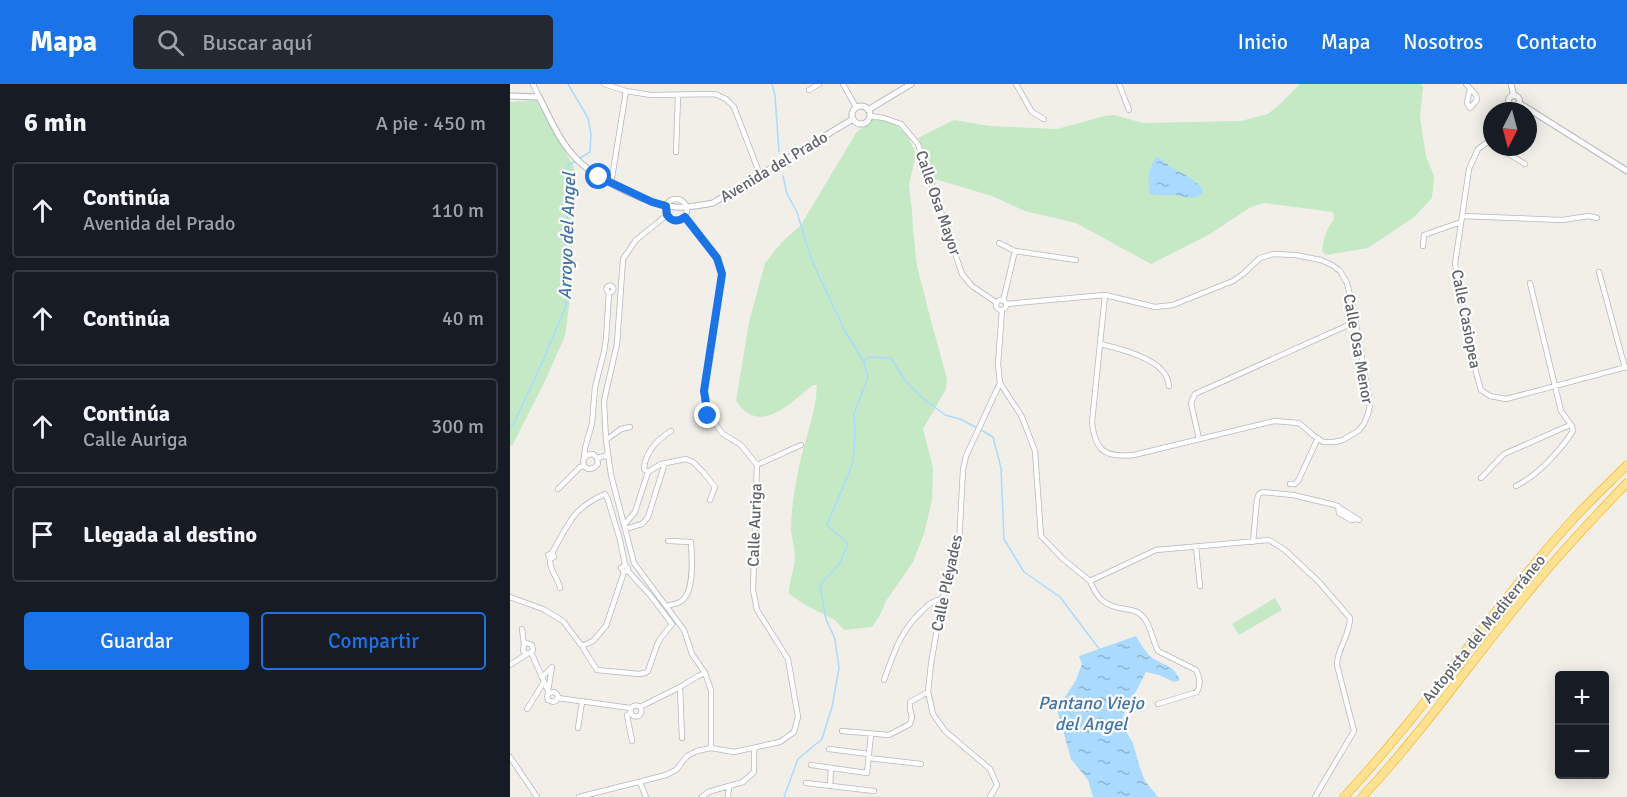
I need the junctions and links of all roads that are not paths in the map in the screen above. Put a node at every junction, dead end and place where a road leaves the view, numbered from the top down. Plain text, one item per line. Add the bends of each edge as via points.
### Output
1 (533, 84) edge
2 (604, 84) edge
3 (819, 84) edge
4 (843, 84) edge
5 (911, 84) edge
6 (1016, 84) edge
7 (1119, 84) edge
8 (1510, 84) edge
9 (808, 90) dead end
10 (626, 91) junction
11 (510, 96) edge
12 (678, 96) junction
13 (538, 97) junction
14 (1518, 102) edge
15 (856, 107) junction
16 (1129, 110) dead end
17 (869, 113) junction
18 (852, 119) junction
19 (1044, 119) dead end
20 (1537, 120) edge
21 (1483, 146) edge
22 (676, 152) dead end
23 (1512, 156) edge
24 (1525, 164) dead end
25 (1627, 171) edge
26 (760, 175) junction
27 (611, 184) junction
28 (666, 206) junction
29 (688, 208) junction
30 (667, 215) junction
31 (1462, 216) junction
32 (685, 217) junction
33 (1597, 218) dead end
34 (1461, 222) junction
35 (999, 243) dead end
36 (1423, 246) dead end
37 (1015, 251) junction
38 (1076, 260) dead end
39 (1599, 272) dead end
40 (1530, 283) dead end
41 (609, 293) dead end
42 (1105, 295) junction
43 (1002, 303) junction
44 (1002, 310) junction
45 (1355, 322) junction
46 (1100, 344) junction
47 (1626, 367) edge
48 (1000, 383) junction
49 (1169, 386) dead end
50 (1554, 386) junction
51 (1570, 424) junction
52 (630, 427) dead end
53 (671, 431) dead end
54 (1318, 438) junction
55 (1199, 439) junction
56 (606, 440) junction
57 (801, 445) dead end
58 (608, 455) junction
59 (584, 457) junction
60 (598, 461) junction
61 (609, 462) junction
62 (665, 463) junction
63 (757, 465) junction
64 (1627, 465) edge
65 (584, 466) junction
66 (648, 472) junction
67 (1481, 478) dead end
68 (1627, 483) edge
69 (1290, 484) dead end
70 (1516, 486) dead end
71 (558, 489) dead end
72 (710, 500) dead end
73 (1358, 520) dead end
74 (625, 527) junction
75 (668, 541) dead end
76 (1253, 542) junction
77 (1196, 547) junction
78 (635, 565) junction
79 (626, 568) junction
80 (1090, 581) junction
81 (1200, 586) dead end
82 (560, 588) dead end
83 (510, 597) edge
84 (942, 599) junction
85 (666, 606) junction
86 (522, 629) dead end
87 (524, 644) junction
88 (583, 646) junction
89 (529, 653) junction
90 (510, 665) edge
91 (705, 673) junction
92 (542, 676) junction
93 (884, 680) dead end
94 (544, 682) junction
95 (680, 687) junction
96 (549, 692) junction
97 (927, 692) junction
98 (582, 702) junction
99 (1158, 704) dead end
100 (640, 707) junction
101 (527, 709) dead end
102 (630, 711) junction
103 (578, 728) dead end
104 (842, 731) dead end
105 (871, 734) junction
106 (682, 738) dead end
107 (632, 741) dead end
108 (711, 748) junction
109 (754, 748) junction
110 (830, 749) dead end
111 (869, 756) junction
112 (510, 757) edge
113 (921, 764) dead end
114 (811, 765) dead end
115 (831, 768) junction
116 (640, 782) junction
117 (806, 783) dead end
118 (830, 786) junction
119 (729, 787) junction
120 (874, 791) dead end
121 (537, 797) edge
122 (579, 797) edge
123 (646, 797) edge
124 (702, 797) edge
125 (728, 797) edge
126 (990, 797) edge
127 (1315, 797) edge
128 (1344, 797) edge
129 (1362, 797) edge

1 - 13 street, Avenida del Prado
2 - 10 street
3 - 9 street
4 - 15 street
5 - 17 street
6 - 19 street via 1032,112
7 - 16 street
8 - 14 street
10 - 12 street
10 - 27 street
11 - 13 street
12 - 22 street
12 - 26 street via 715,94 735,106
13 - 27 street, Avenida del Prado via 568,150
15 - 17 street via 861,106
15 - 18 street
17 - 18 street via 863,124
17 - 43 street, Calle Osa Mayor via 901,124 918,144 962,274 972,286
18 - 26 street, Avenida del Prado
20 - 25 street
21 - 31 street, Calle Casiopea via 1470,169
23 - 24 street
26 - 29 street, Avenida del Prado via 713,203
27 - 28 street, Avenida del Prado
28 - 29 street, Avenida del Prado
28 - 30 street
29 - 32 street
30 - 32 street via 675,221
30 - 56 street via 636,240 623,259 617,344 604,401
31 - 33 street
31 - 34 street, Calle Casiopea
32 - 63 street, Calle Auriga via 717,258 722,274 704,391 708,416
34 - 36 street via 1424,235
34 - 50 street, Calle Casiopea via 1455,264 1457,281 1482,390 1506,399
35 - 37 street
37 - 38 street
37 - 43 street
39 - 47 street
40 - 50 street
41 - 59 street via 606,339
42 - 43 street, Calle Osa Menor
42 - 45 street, Calle Osa Menor via 1155,307 1173,305 1233,280 1260,258 1295,255 1321,260 1340,271 1347,283
42 - 46 street
43 - 44 street
43 - 44 street via 996,307
44 - 48 street
45 - 54 street, Calle Osa Menor via 1370,405 1368,414 1358,431 1343,440 1323,442
45 - 55 street via 1195,394 1191,403
46 - 49 street via 1149,361 1165,374
46 - 55 street via 1092,422 1094,437 1103,451 1117,457 1134,455
47 - 50 street
48 - 80 street via 1022,417 1035,451 1041,536
48 - 84 street, Calle Pléyades via 966,456 959,544
50 - 51 street via 1561,411
51 - 67 street via 1504,454
51 - 70 street via 1573,431 1566,442 1527,481
52 - 56 street
53 - 66 street via 654,444 647,456 644,469
54 - 55 street via 1299,423 1274,421
54 - 69 street via 1298,480
56 - 58 street
57 - 63 street
58 - 60 street
58 - 61 street
59 - 60 street via 593,454
59 - 65 street
60 - 61 street
60 - 65 street via 591,470
61 - 74 street
62 - 66 street
62 - 72 street via 686,459 693,462 714,487
62 - 74 street via 648,517 642,524
63 - 109 street, Calle Auriga via 753,590 757,610 788,659 798,717 794,732 780,742
64 - 128 highway, Autopista del Mediterráneo via 1576,516 1378,761
65 - 71 street
66 - 74 street via 635,512
68 - 129 highway, Autopista del Mediterráneo via 1534,585 1425,725
73 - 76 street via 1338,506 1263,492 1257,499
74 - 78 street
75 - 85 street via 691,542 691,580 687,595
76 - 77 street
76 - 127 street via 1269,540 1285,550 1350,618 1337,665 1354,731
77 - 80 street via 1156,550
77 - 81 street
78 - 79 street
78 - 85 street
79 - 82 street via 604,494 569,520 551,556 549,564
79 - 88 street via 606,626
79 - 88 street via 672,624 657,645 648,671 639,674 597,670
80 - 99 street via 1105,603 1142,616 1158,651 1198,672 1197,692
83 - 88 street via 563,621
84 - 93 street via 935,600 908,625 897,642
84 - 97 street, Calle Pléyades
85 - 91 street via 684,630 692,654
86 - 87 street
87 - 89 street via 523,651
87 - 89 street via 532,645
89 - 90 street
89 - 92 street
91 - 95 street
91 - 108 street via 711,690
92 - 94 street
92 - 96 street via 552,667
94 - 96 street
94 - 101 street
95 - 100 street
95 - 106 street
96 - 98 street via 547,698 551,702 558,698
97 - 105 street via 910,702 910,724 889,735
97 - 126 street, Calle Pléyades via 933,714 945,731 990,769 997,785
98 - 102 street
98 - 103 street
100 - 102 street via 635,705
100 - 102 street via 639,716
102 - 107 street via 627,715
104 - 105 street
105 - 111 street
108 - 109 street, Calle Auriga via 734,752
108 - 116 street via 687,756 676,770 666,775
109 - 119 street via 754,772
110 - 111 street
111 - 113 street
111 - 115 street via 867,773
112 - 121 street
114 - 115 street
115 - 118 street
116 - 122 street
116 - 123 street
117 - 118 street
118 - 120 street
119 - 124 street
119 - 125 street

